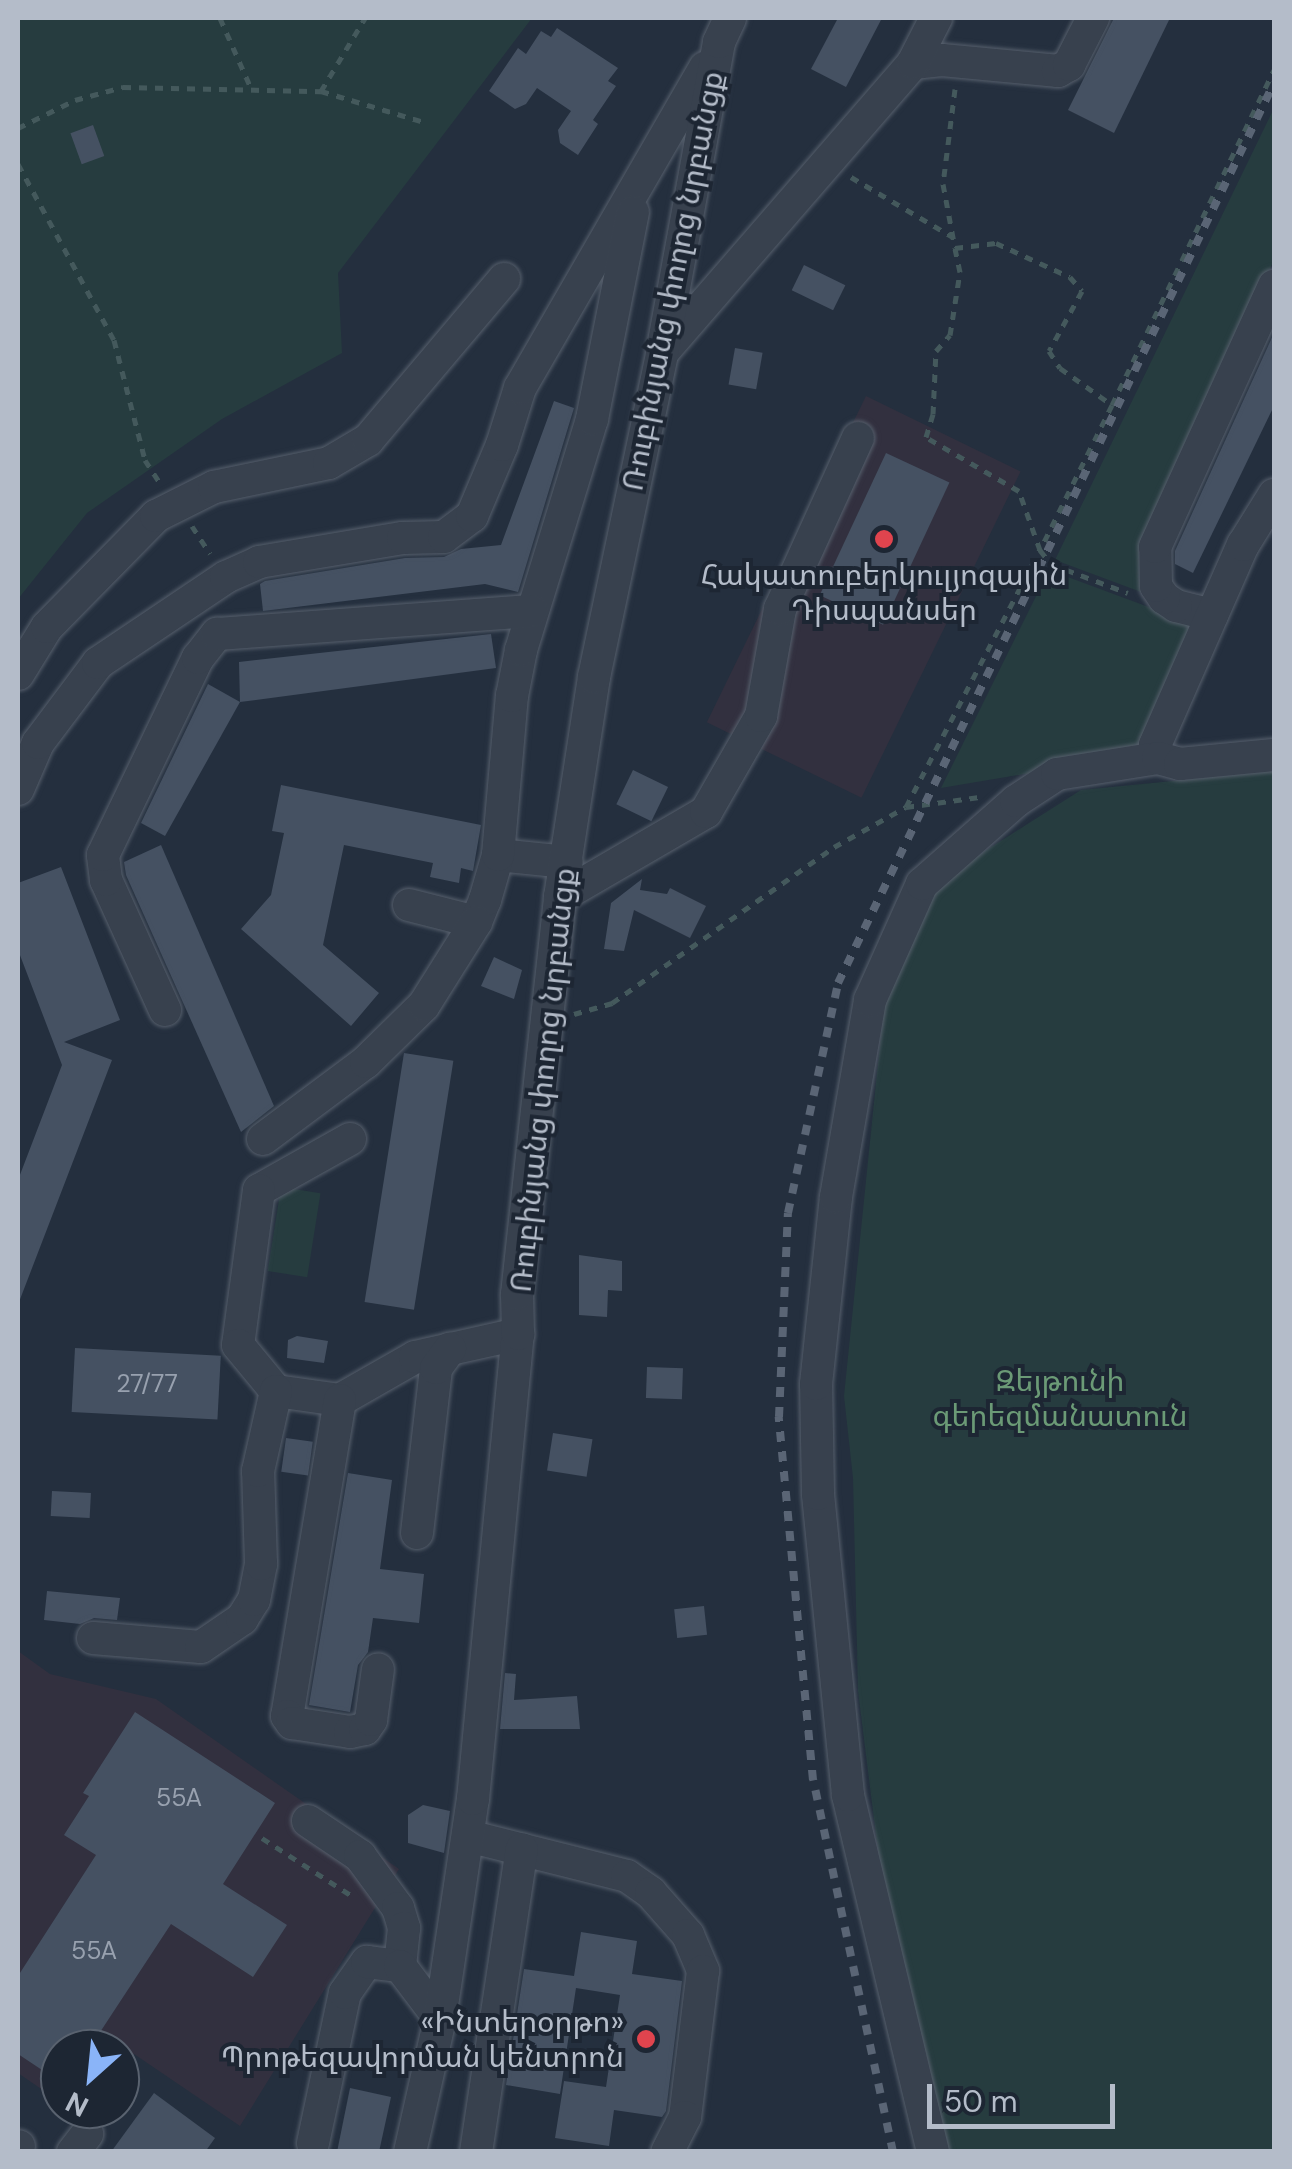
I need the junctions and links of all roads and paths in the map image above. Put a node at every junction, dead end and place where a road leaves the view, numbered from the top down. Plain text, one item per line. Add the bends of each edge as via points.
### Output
1 (220, 18) edge
2 (365, 18) edge
3 (936, 18) edge
4 (1092, 18) edge
5 (725, 30) edge
6 (958, 61) junction
7 (914, 63) junction
8 (1274, 70) edge
9 (251, 88) junction
10 (321, 91) junction
11 (424, 122) dead end
12 (18, 128) edge
13 (827, 162) junction
14 (18, 164) edge
15 (638, 188) junction
16 (953, 238) junction
17 (954, 248) junction
18 (504, 279) dead end
19 (1274, 286) edge
20 (662, 353) junction
21 (1112, 405) junction
22 (858, 438) dead end
23 (1274, 470) edge
24 (1274, 486) edge
25 (1274, 495) edge
26 (178, 505) junction
27 (1040, 550) junction
28 (226, 578) junction
29 (1164, 598) junction
30 (532, 611) junction
31 (1212, 614) junction
32 (18, 674) edge
33 (1274, 755) edge
34 (1158, 758) junction
35 (18, 789) edge
36 (1016, 800) junction
37 (906, 807) junction
38 (498, 855) junction
39 (567, 862) junction
40 (560, 897) junction
41 (409, 905) dead end
42 (476, 922) junction
43 (165, 1010) dead end
44 (548, 1021) junction
45 (263, 1139) dead end
46 (350, 1139) dead end
47 (518, 1334) junction
48 (450, 1349) junction
49 (276, 1391) junction
50 (340, 1400) junction
51 (417, 1534) dead end
52 (94, 1638) dead end
53 (378, 1669) dead end
54 (308, 1821) dead end
55 (468, 1836) junction
56 (262, 1838) dead end
57 (522, 1848) junction
58 (366, 1904) dead end
59 (400, 1966) junction
60 (440, 2019) junction
61 (313, 2144) dead end
62 (410, 2152) edge
63 (476, 2152) edge
64 (666, 2152) edge
65 (934, 2152) edge

1 - 9 path
2 - 10 path
3 - 7 street
4 - 6 street via 1069,65 1058,71
5 - 15 street
5 - 20 street, Ռուբինյանց փողոց նրբանցք
6 - 7 street
6 - 16 path via 943,184
7 - 13 street
8 - 21 path
9 - 10 path
9 - 12 path via 123,87 75,100
10 - 11 path
13 - 16 path
13 - 20 street
14 - 26 path via 114,340 149,472
15 - 28 street via 520,388 472,516 444,536 259,562
15 - 30 street via 592,419
16 - 17 path
17 - 21 path via 996,244 1070,277 1082,290 1049,351 1060,368
17 - 27 path via 960,272 950,335 936,351 926,436 1019,491
18 - 26 street via 368,440 329,464 214,487
19 - 29 street via 1160,532 1154,572
20 - 39 street, Ռուբինյանց փողոց նրբանցք via 594,677
21 - 27 path
22 - 40 street via 780,609 761,716 706,812
23 - 24 street
25 - 31 street via 1242,545
26 - 28 path
26 - 32 street via 156,516 104,566 47,627
27 - 29 path via 1050,564 1154,602
27 - 37 path
28 - 35 street via 98,663 38,743
29 - 31 street
30 - 38 street via 512,696
30 - 43 street via 216,634 102,855 106,880
31 - 34 street via 1155,745
33 - 34 street via 1180,764
34 - 36 street via 1057,774
36 - 37 path via 990,794
36 - 65 street via 922,884 870,1000 836,1197 816,1384 818,1494 848,1796
37 - 44 path via 834,847 612,1003
38 - 39 street
38 - 42 street
39 - 40 street, Ռուբինյանց փողոց նրբանցք
40 - 44 street, Ռուբինյանց փողոց նրբանցք
41 - 42 street
42 - 45 street via 424,1005 366,1062
44 - 47 street, Ռուբինյանց փողոց նրբանցք
46 - 49 street via 259,1190 238,1345
47 - 48 street
47 - 55 street, Ռուբինյանց փողոց նրբանցք
48 - 50 street via 415,1356
48 - 51 street via 436,1368
49 - 50 street
49 - 52 street via 258,1471 261,1564 254,1600 242,1619 201,1647
50 - 53 street via 292,1723 365,1729
54 - 59 street via 360,1856 398,1908 404,1928
55 - 57 street
55 - 60 street, Ռուբինյանց փողոց նրբանցք
56 - 58 path
57 - 63 street
57 - 64 street via 626,1876 651,1894 698,1955 703,1971 685,2117
59 - 60 street
59 - 61 street via 367,1962 345,1993
60 - 62 street, Ռուբինյանց փողոց նրբանցք

